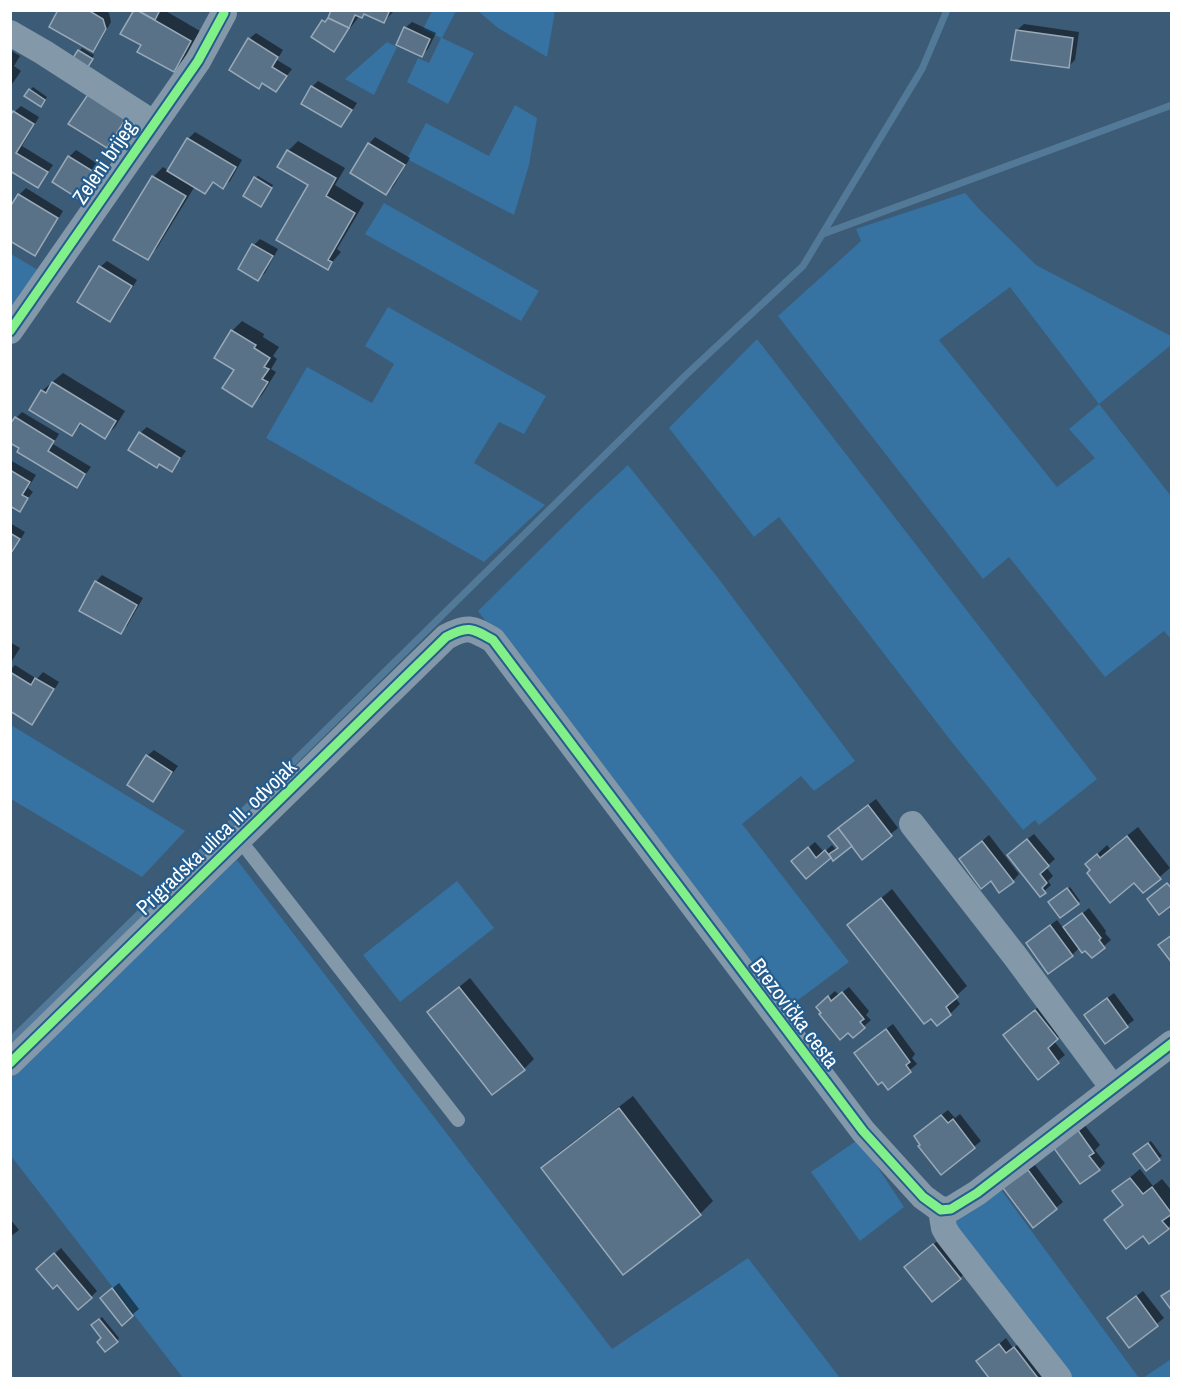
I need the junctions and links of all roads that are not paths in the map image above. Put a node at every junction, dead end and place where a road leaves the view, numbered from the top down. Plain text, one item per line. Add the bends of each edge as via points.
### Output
1 (225, 13) dead end
2 (10, 33) edge
3 (153, 123) junction
4 (10, 331) edge
5 (446, 637) joint
6 (912, 825) dead end
7 (239, 839) junction
8 (1172, 1043) edge
9 (10, 1063) edge
10 (1113, 1088) junction
11 (458, 1120) dead end
12 (941, 1210) junction
13 (1059, 1378) edge

1 - 3 street, Zeleni brijeg via 198,62
2 - 3 street
3 - 4 street, Zeleni brijeg
5 - 7 street, Prigradska ulica III. odvojak
5 - 12 street, Brezovička cesta via 461,628 474,629 493,640 863,1131 923,1197
6 - 10 street
7 - 9 street, Prigradska ulica III. odvojak
7 - 11 lane
8 - 10 street
10 - 12 street via 977,1193 951,1209
12 - 13 street via 948,1235

